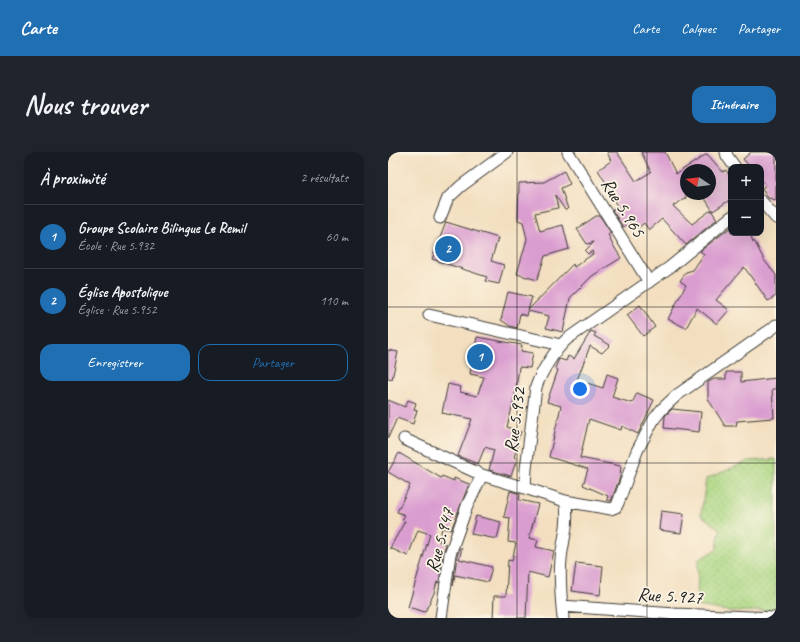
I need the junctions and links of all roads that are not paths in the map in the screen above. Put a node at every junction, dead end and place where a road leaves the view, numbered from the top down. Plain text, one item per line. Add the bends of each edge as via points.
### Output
1 (507, 152) edge
2 (568, 152) edge
3 (726, 152) edge
4 (733, 164) edge
5 (764, 204) edge
6 (440, 218) dead end
7 (776, 218) edge
8 (728, 220) edge
9 (649, 282) junction
10 (429, 315) dead end
11 (776, 325) edge
12 (561, 345) junction
13 (404, 439) dead end
14 (482, 475) junction
15 (525, 488) junction
16 (565, 501) junction
17 (562, 606) junction
18 (442, 618) edge
19 (562, 618) edge
20 (776, 618) edge

1 - 6 street via 448,198
2 - 9 street, Rue 5.965
3 - 4 street
5 - 7 street
8 - 9 street, Rue 5.932
9 - 12 street, Rue 5.932
10 - 12 street
11 - 16 street via 662,409 637,450 616,507 611,509
12 - 15 street, Rue 5.932 via 539,378 536,387
13 - 14 street
14 - 15 street
14 - 18 street, Rue 5.947 via 467,506 450,554
15 - 16 street
16 - 17 street via 568,516 561,558
17 - 19 street
17 - 20 street, Rue 5.927

